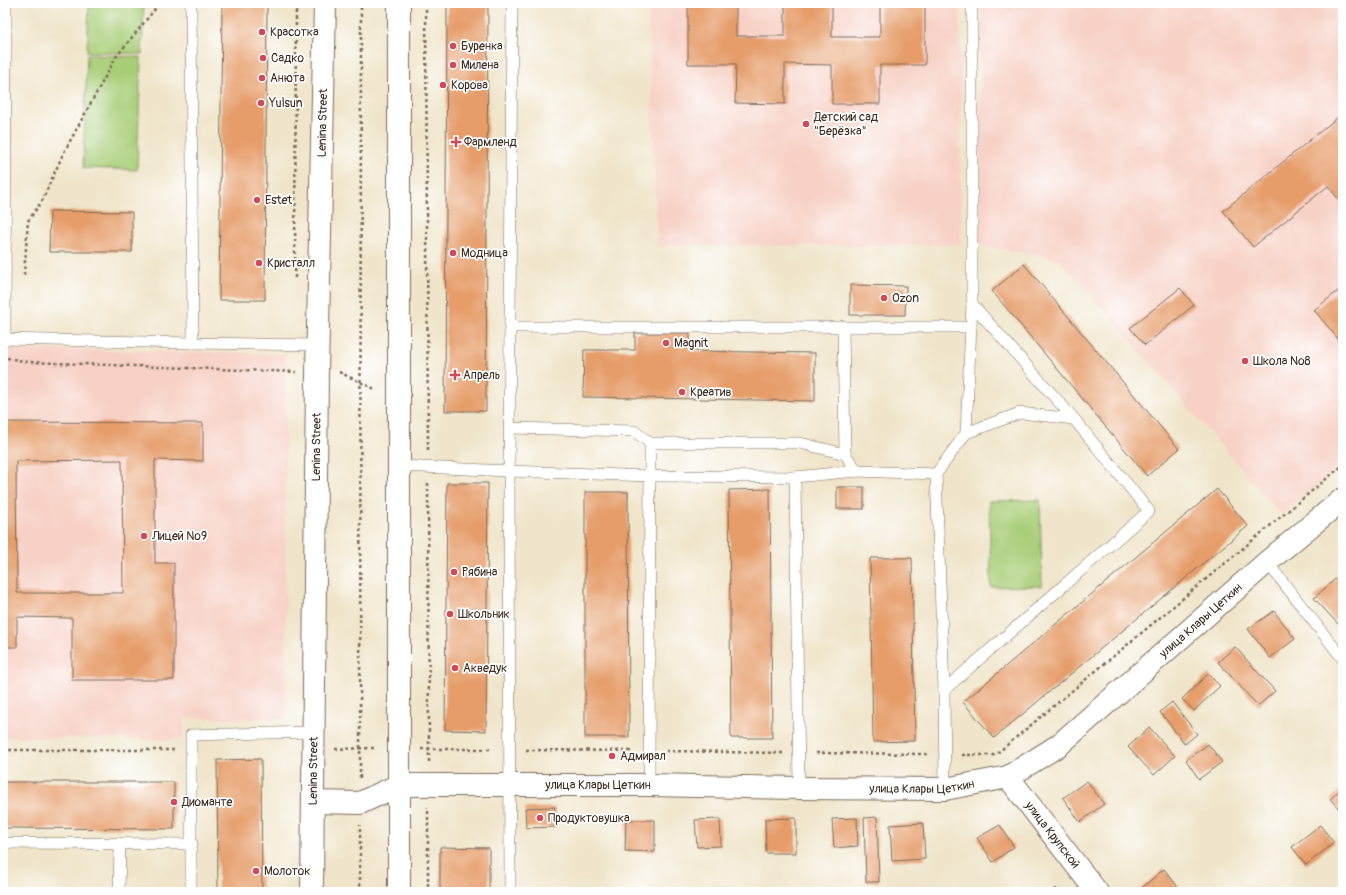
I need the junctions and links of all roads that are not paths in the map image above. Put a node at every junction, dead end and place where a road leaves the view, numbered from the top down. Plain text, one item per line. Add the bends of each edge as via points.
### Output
1 (6, 3) edge
2 (191, 3) edge
3 (325, 3) edge
4 (399, 3) edge
5 (512, 3) edge
6 (972, 3) edge
7 (5, 30) edge
8 (972, 304) junction
9 (843, 326) junction
10 (511, 327) junction
11 (971, 327) junction
12 (4, 339) edge
13 (193, 343) junction
14 (318, 360) junction
15 (1074, 419) junction
16 (510, 428) junction
17 (966, 433) junction
18 (650, 443) junction
19 (845, 454) junction
20 (399, 466) junction
21 (509, 471) junction
22 (856, 471) junction
23 (936, 474) junction
24 (651, 476) junction
25 (795, 477) junction
26 (1343, 499) edge
27 (1267, 562) junction
28 (1343, 659) edge
29 (944, 690) junction
30 (314, 741) junction
31 (1008, 777) junction
32 (399, 785) junction
33 (510, 785) junction
34 (649, 785) junction
35 (799, 788) junction
36 (945, 790) junction
37 (313, 802) junction
38 (3, 843) edge
39 (120, 844) junction
40 (192, 844) junction
41 (119, 892) edge
42 (191, 892) edge
43 (312, 892) edge
44 (399, 892) edge
45 (510, 892) edge
46 (1096, 892) edge

1 - 7 lane
2 - 13 lane
3 - 14 main road, Lenina Street
4 - 20 main road
5 - 10 lane
6 - 8 lane
7 - 12 lane
8 - 11 lane
8 - 15 lane
9 - 10 lane
9 - 11 lane
9 - 19 lane
10 - 16 lane
11 - 17 lane
12 - 13 lane
13 - 14 lane
14 - 30 main road, Lenina Street
15 - 17 lane via 1020,413
15 - 29 lane via 1149,511
16 - 18 lane via 634,431
16 - 21 lane
17 - 23 lane
18 - 19 lane via 800,443
18 - 24 lane
19 - 22 lane
20 - 21 lane
20 - 32 main road
21 - 24 lane
21 - 33 lane
22 - 23 lane
22 - 25 lane
23 - 29 lane
24 - 25 lane
24 - 34 lane
25 - 35 lane
26 - 27 main road, улица Клары Цеткин
27 - 28 lane
27 - 31 main road, улица Клары Цеткин via 1058,745
29 - 36 lane
30 - 37 main road, Lenina Street
30 - 40 lane via 191,735
31 - 36 main road, улица Клары Цеткин
31 - 46 main road, улица Крупской
32 - 33 main road, улица Клары Цеткин
32 - 37 main road via 360,803
32 - 44 main road
33 - 34 main road, улица Клары Цеткин
33 - 45 lane
34 - 35 main road, улица Клары Цеткин
35 - 36 main road, улица Клары Цеткин
37 - 43 main road, Lenina Street
38 - 39 lane
39 - 40 lane
39 - 41 lane
40 - 42 lane

